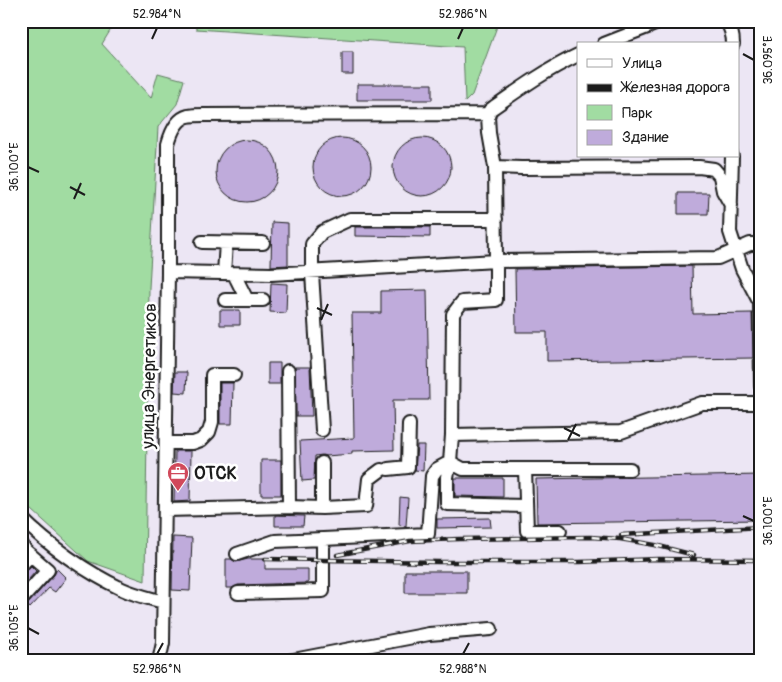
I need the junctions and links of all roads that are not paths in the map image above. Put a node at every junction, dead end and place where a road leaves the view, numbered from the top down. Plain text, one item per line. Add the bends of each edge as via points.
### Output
1 (663, 21) edge
2 (726, 21) edge
3 (609, 42) edge
4 (733, 42) edge
5 (577, 55) edge
6 (489, 114) junction
7 (732, 158) edge
8 (495, 167) junction
9 (731, 205) junction
10 (496, 219) junction
11 (202, 242) dead end
12 (226, 243) junction
13 (263, 243) dead end
14 (761, 244) edge
15 (735, 250) junction
16 (496, 261) junction
17 (168, 272) junction
18 (312, 273) junction
19 (229, 274) junction
20 (225, 300) dead end
21 (247, 300) junction
22 (263, 300) dead end
23 (760, 303) edge
24 (288, 371) dead end
25 (234, 375) dead end
26 (761, 386) edge
27 (761, 403) edge
28 (409, 424) dead end
29 (322, 430) dead end
30 (452, 435) junction
31 (166, 443) junction
32 (450, 462) junction
33 (322, 463) dead end
34 (525, 469) junction
35 (630, 469) dead end
36 (526, 506) junction
37 (289, 507) junction
38 (322, 508) junction
39 (165, 510) junction
40 (21, 518) edge
41 (560, 531) dead end
42 (323, 539) junction
43 (21, 543) edge
44 (31, 554) junction
45 (237, 554) dead end
46 (21, 565) edge
47 (238, 593) dead end
48 (22, 599) edge
49 (163, 602) junction
50 (491, 629) dead end
51 (158, 661) edge
52 (288, 661) edge

1 - 3 street
2 - 4 street
5 - 6 street via 528,84 490,110
6 - 8 street
6 - 17 street, улица Энергетиков via 187,116 175,126 168,144
7 - 9 street
8 - 9 street via 714,169
8 - 10 street
9 - 15 street via 730,232
10 - 16 street
10 - 18 street via 350,219 322,232 312,244
11 - 12 street
12 - 13 street
12 - 19 street
14 - 15 street
15 - 16 street via 718,258
15 - 23 street
16 - 18 street
16 - 30 street via 496,300 462,302 453,314
17 - 19 street
17 - 31 street, улица Энергетиков
18 - 19 street
18 - 29 street
19 - 21 street
20 - 21 street
21 - 22 street
23 - 26 street
24 - 37 street
25 - 31 street via 212,375 212,422 209,432 201,440
27 - 30 street via 702,403 621,432
28 - 38 street via 408,468 385,470 369,479 366,506
30 - 32 street
31 - 39 street, улица Энергетиков
32 - 34 street via 463,469
32 - 36 street via 448,504
32 - 42 street via 432,476 428,534
33 - 38 street
34 - 35 street
34 - 36 street
36 - 41 street via 527,532
37 - 38 street
37 - 39 street
39 - 49 street, улица Энергетиков
40 - 49 street via 84,568 123,590
42 - 45 street via 275,541
42 - 47 street via 322,591
43 - 44 street
44 - 46 street
44 - 48 street via 48,570
49 - 51 street, улица Энергетиков via 163,643
50 - 52 street via 429,634

